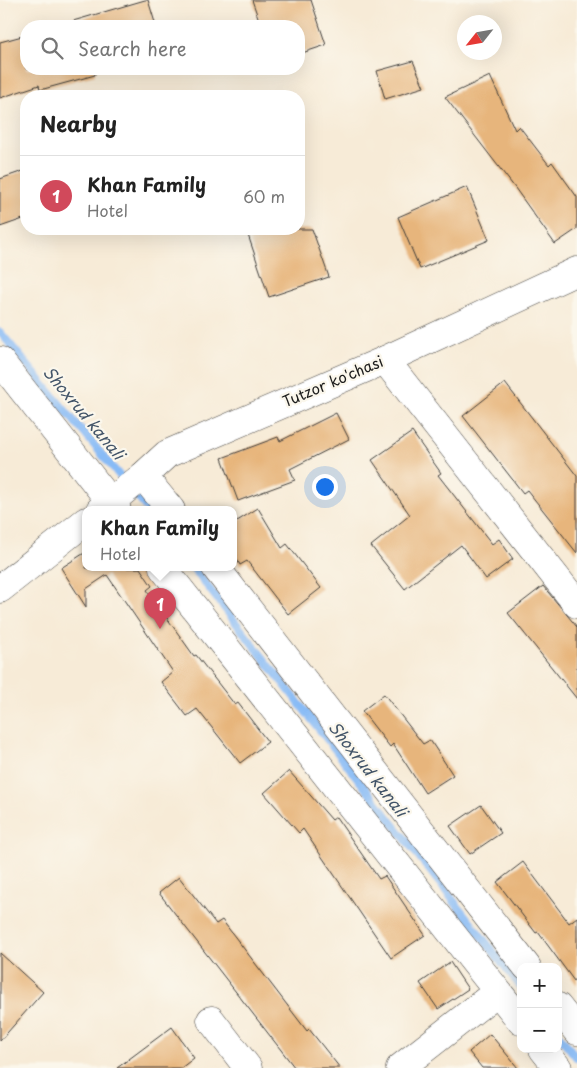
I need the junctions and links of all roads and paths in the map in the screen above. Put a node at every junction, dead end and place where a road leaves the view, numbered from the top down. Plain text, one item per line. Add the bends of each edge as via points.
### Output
1 (577, 272) edge
2 (385, 360) junction
3 (0, 361) edge
4 (143, 476) junction
5 (109, 506) edge
6 (112, 506) edge
7 (168, 506) edge
8 (82, 524) edge
9 (164, 571) edge
10 (218, 571) edge
11 (0, 589) edge
12 (577, 604) edge
13 (524, 963) edge
14 (497, 992) junction
15 (559, 1008) edge
16 (517, 1017) edge
17 (211, 1020) dead end
18 (577, 1031) edge
19 (546, 1053) edge
20 (248, 1068) edge
21 (400, 1068) edge
22 (558, 1068) edge

1 - 2 street, Tutzor ko'chasi
2 - 4 street, Tutzor ko'chasi via 167,454
2 - 12 street
3 - 5 street
4 - 6 street, Tutzor ko'chasi
4 - 7 street
8 - 11 street
9 - 14 street
10 - 13 street
14 - 16 street
14 - 21 street
15 - 18 street
17 - 20 street
19 - 22 street

